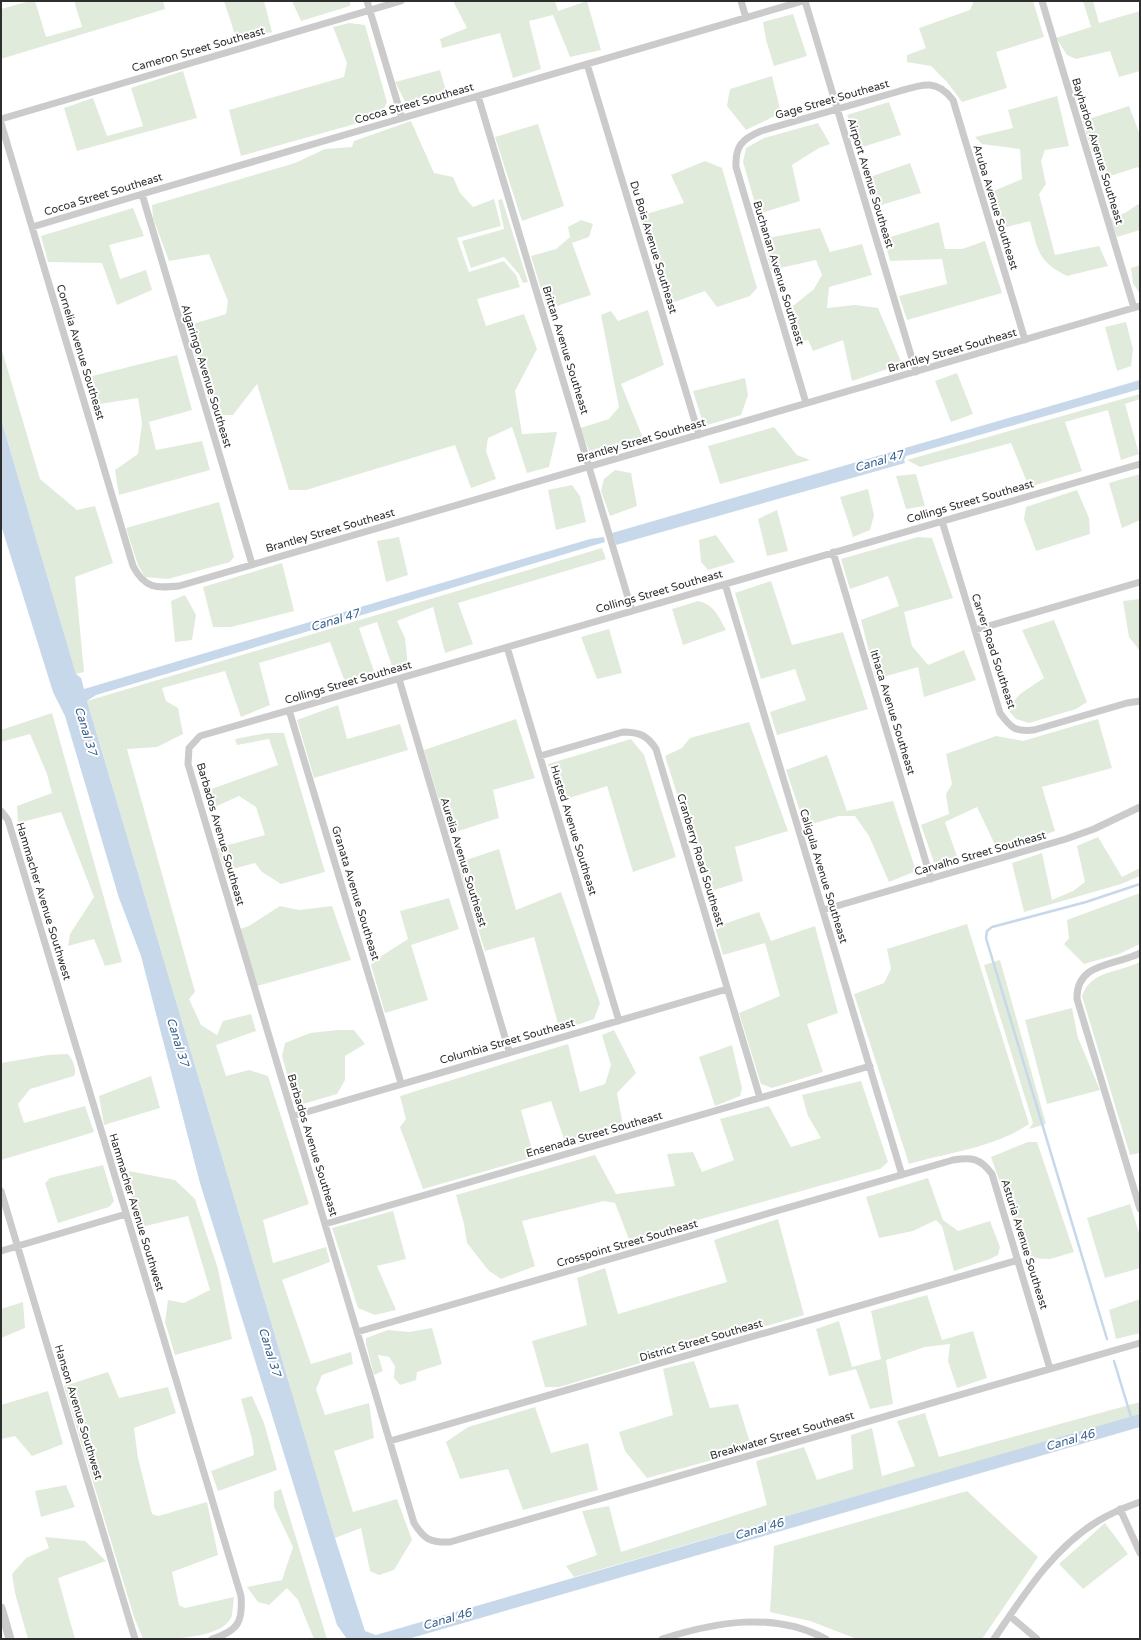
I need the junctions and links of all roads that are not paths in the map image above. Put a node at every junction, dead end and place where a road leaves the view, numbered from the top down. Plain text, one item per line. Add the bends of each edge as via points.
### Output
1 (368, 1) edge
2 (400, 1) edge
3 (741, 1) edge
4 (804, 1) edge
5 (1042, 1) edge
6 (370, 10) junction
7 (746, 18) junction
8 (587, 64) junction
9 (939, 86) joint
10 (478, 96) junction
11 (837, 109) junction
12 (402, 118) junction
13 (1, 119) edge
14 (1, 123) edge
15 (737, 149) joint
16 (142, 194) junction
17 (32, 228) junction
18 (1137, 307) edge
19 (1025, 340) junction
20 (916, 372) junction
21 (806, 403) junction
22 (699, 435) junction
23 (1140, 464) edge
24 (588, 467) junction
25 (942, 521) junction
26 (833, 552) junction
27 (252, 564) junction
28 (1140, 582) edge
29 (147, 583) joint
30 (725, 584) junction
31 (632, 611) junction
32 (975, 630) junction
33 (507, 647) junction
34 (398, 679) junction
35 (1140, 701) edge
36 (290, 710) junction
37 (189, 748) joint
38 (540, 756) junction
39 (1140, 807) edge
40 (1, 811) edge
41 (931, 879) junction
42 (823, 910) junction
43 (1140, 953) edge
44 (727, 989) junction
45 (618, 1021) junction
46 (509, 1051) junction
47 (870, 1066) junction
48 (401, 1083) junction
49 (760, 1098) junction
50 (292, 1116) junction
51 (902, 1175) junction
52 (1, 1191) edge
53 (1140, 1209) edge
54 (126, 1214) junction
55 (324, 1224) junction
56 (18, 1246) junction
57 (1, 1252) edge
58 (1018, 1260) junction
59 (357, 1332) junction
60 (1140, 1343) edge
61 (1050, 1369) junction
62 (390, 1441) junction
63 (1140, 1502) edge
64 (1120, 1510) junction
65 (430, 1540) joint
66 (1140, 1553) edge
67 (1, 1608) edge
68 (1010, 1616) junction
69 (672, 1638) edge
70 (10, 1639) edge
71 (135, 1639) edge
72 (212, 1639) edge
73 (662, 1639) edge
74 (826, 1639) edge
75 (994, 1639) edge
76 (1037, 1639) edge

1 - 6 street
2 - 6 street, Cameron Street Southeast
3 - 7 street
4 - 7 street, Cocoa Street Southeast
4 - 11 street, Airport Avenue Southeast
5 - 18 street, Bayharbor Avenue Southeast
6 - 12 street
6 - 13 street, Cameron Street Southeast
7 - 8 street, Cocoa Street Southeast
8 - 10 street, Cocoa Street Southeast
8 - 22 street, Du Bois Avenue Southeast
9 - 11 street, Gage Street Southeast via 917,86
9 - 19 street, Aruba Avenue Southeast via 953,100
10 - 12 street, Cocoa Street Southeast
10 - 24 street, Brittan Avenue Southeast
11 - 15 street, Gage Street Southeast via 761,131 747,137
11 - 20 street, Airport Avenue Southeast
12 - 16 street, Cocoa Street Southeast
14 - 17 street, Cornelia Avenue Southeast
15 - 21 street, Buchanan Avenue Southeast via 736,167
16 - 17 street, Cocoa Street Southeast
16 - 27 street, Algaringo Avenue Southeast
17 - 29 street, Cornelia Avenue Southeast via 133,566 140,578
18 - 19 street, Brantley Street Southeast
19 - 20 street, Brantley Street Southeast
20 - 21 street, Brantley Street Southeast
21 - 22 street, Brantley Street Southeast
22 - 24 street, Brantley Street Southeast
23 - 25 street, Collings Street Southeast
24 - 27 street, Brantley Street Southeast
24 - 31 street, Brittan Avenue Southeast
25 - 26 street, Collings Street Southeast
25 - 32 street, Carver Road Southeast
26 - 30 street, Collings Street Southeast
26 - 41 street, Ithaca Avenue Southeast
27 - 29 street, Brantley Street Southeast via 179,586 159,588
28 - 32 street
30 - 31 street, Collings Street Southeast
30 - 42 street, Caligula Avenue Southeast
31 - 33 street, Collings Street Southeast
32 - 35 street, Carver Road Southeast via 1000,712 1009,725 1022,731
33 - 34 street, Collings Street Southeast
33 - 38 street, Husted Avenue Southeast
34 - 36 street, Collings Street Southeast
34 - 46 street, Aurelia Avenue Southeast
36 - 37 street, Collings Street Southeast via 200,736
36 - 48 street, Granata Avenue Southeast
37 - 50 street, Barbados Avenue Southeast via 188,764
38 - 44 street, Cranberry Road Southeast via 623,732 636,732 646,736 651,742 656,749
38 - 45 street, Husted Avenue Southeast
39 - 41 street, Carvalho Street Southeast via 1066,840
40 - 54 street, Hammacher Avenue Southwest via 8,820
41 - 42 street, Carvalho Street Southeast
42 - 47 street, Caligula Avenue Southeast
43 - 53 street via 1092,969 1077,989 1077,999
44 - 45 street, Columbia Street Southeast
44 - 49 street, Cranberry Road Southeast
45 - 46 street, Columbia Street Southeast
46 - 48 street, Columbia Street Southeast
47 - 49 street, Ensenada Street Southeast
47 - 51 street, Caligula Avenue Southeast
48 - 50 street, Columbia Street Southeast
49 - 55 street, Ensenada Street Southeast
50 - 55 street, Barbados Avenue Southeast
51 - 58 street, Asturia Avenue Southeast via 965,1158 984,1163 992,1174
51 - 59 street, Crosspoint Street Southeast
52 - 56 street, Hanson Avenue Southwest
54 - 56 street
54 - 72 street, Hammacher Avenue Southwest via 241,1596 242,1612 239,1621 223,1636
55 - 59 street, Barbados Avenue Southeast
56 - 57 street
56 - 71 street, Hanson Avenue Southwest
58 - 61 street, Asturia Avenue Southeast
58 - 62 street, District Street Southeast
59 - 62 street, Barbados Avenue Southeast
60 - 61 street, Breakwater Street Southeast
61 - 65 street, Breakwater Street Southeast via 450,1542
62 - 65 street, Barbados Avenue Southeast via 414,1522 421,1535
63 - 64 street
64 - 66 street
64 - 68 street via 1098,1521 1071,1541 1045,1567
67 - 70 street
68 - 75 street
68 - 76 street
69 - 73 street
69 - 74 street via 705,1626 768,1622 797,1627

